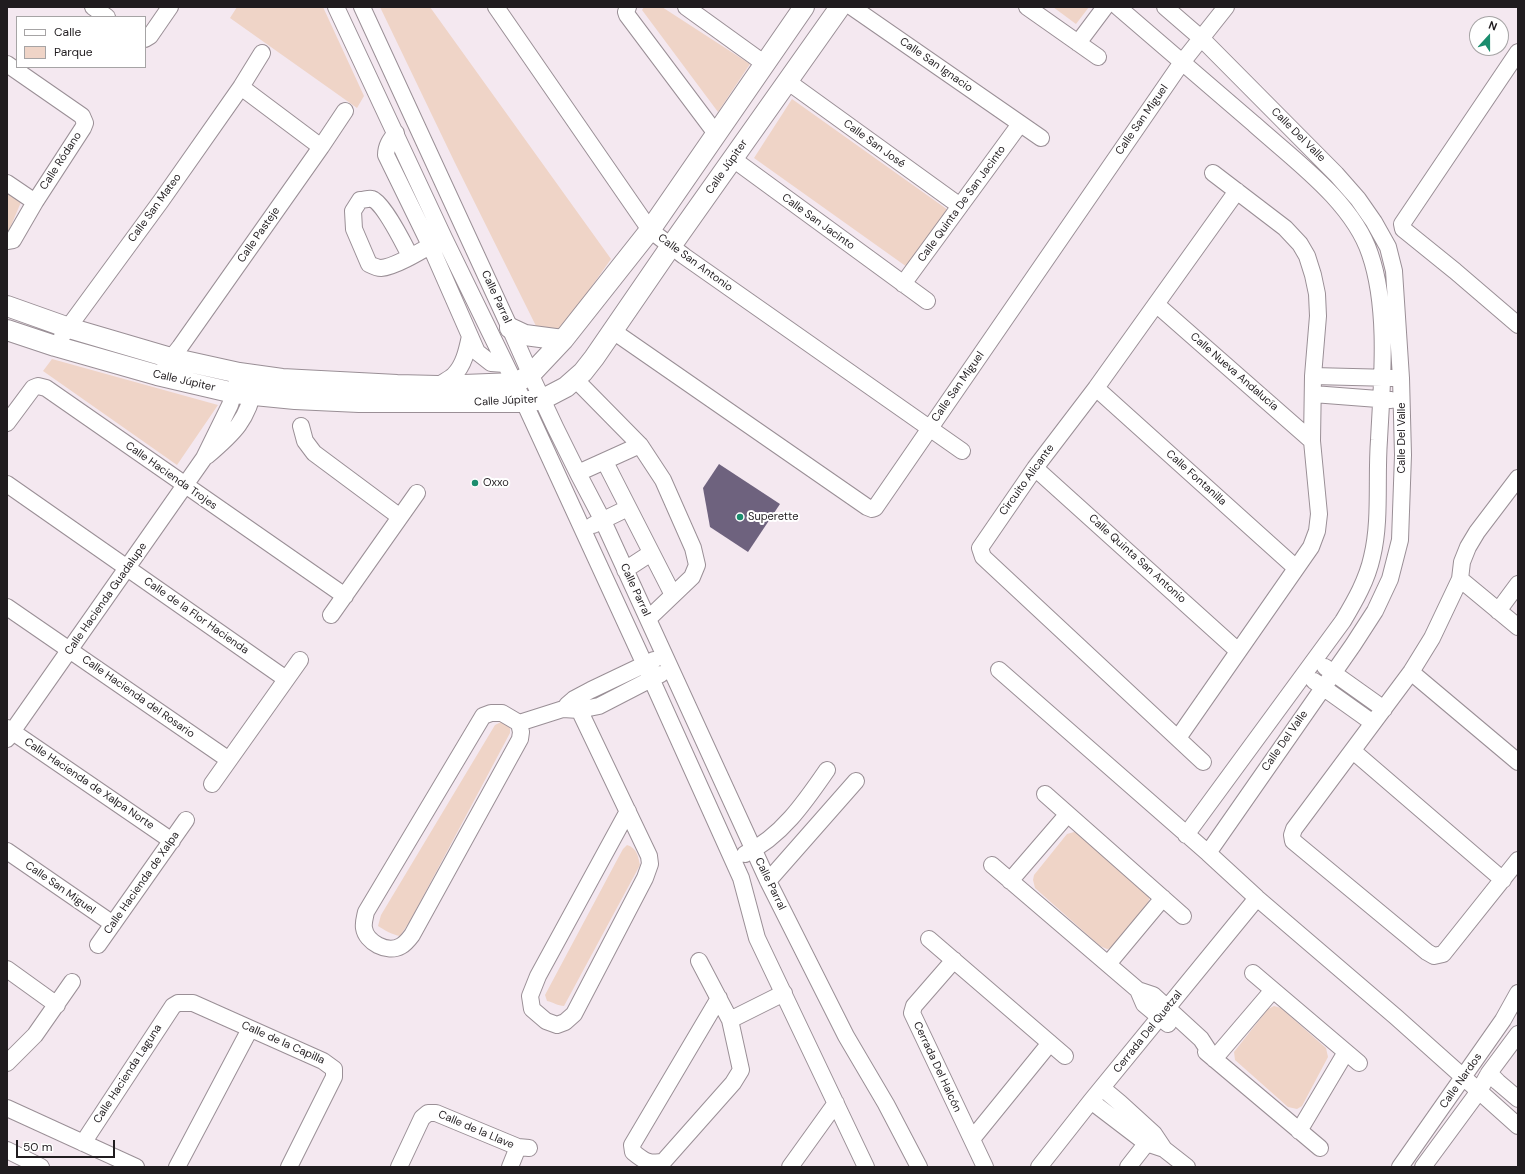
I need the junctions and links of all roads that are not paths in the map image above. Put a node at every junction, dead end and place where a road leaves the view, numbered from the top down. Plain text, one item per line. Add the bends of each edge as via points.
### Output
1 (93, 7) edge
2 (170, 7) edge
3 (336, 7) edge
4 (362, 7) edge
5 (628, 7) edge
6 (686, 7) edge
7 (804, 7) edge
8 (840, 7) edge
9 (852, 7) edge
10 (1027, 7) edge
11 (1104, 7) edge
12 (1118, 7) edge
13 (1165, 7) edge
14 (1226, 7) edge
15 (499, 8) edge
16 (106, 16) edge
17 (146, 39) edge
18 (1202, 39) junction
19 (1078, 44) junction
20 (1518, 52) edge
21 (262, 53) dead end
22 (1098, 57) dead end
23 (1182, 62) junction
24 (7, 64) edge
25 (765, 64) junction
26 (787, 81) junction
27 (241, 87) junction
28 (345, 110) dead end
29 (1020, 124) junction
30 (396, 133) junction
31 (717, 135) junction
32 (1041, 138) dead end
33 (321, 147) junction
34 (733, 159) junction
35 (1213, 173) dead end
36 (7, 183) edge
37 (1237, 191) junction
38 (35, 202) junction
39 (960, 206) junction
40 (650, 230) junction
41 (444, 238) junction
42 (7, 241) edge
43 (430, 245) junction
44 (671, 246) junction
45 (410, 256) dead end
46 (903, 284) junction
47 (927, 301) dead end
48 (1156, 304) junction
49 (7, 306) edge
50 (1518, 326) edge
51 (69, 328) junction
52 (510, 328) junction
53 (7, 330) edge
54 (613, 331) junction
55 (470, 336) junction
56 (563, 340) junction
57 (55, 346) junction
58 (171, 358) junction
59 (505, 364) junction
60 (157, 375) junction
61 (248, 375) junction
62 (1313, 376) junction
63 (1382, 378) junction
64 (1401, 378) junction
65 (522, 379) junction
66 (575, 379) junction
67 (438, 386) junction
68 (1096, 388) junction
69 (244, 394) junction
70 (1313, 394) junction
71 (1381, 400) junction
72 (1402, 400) junction
73 (534, 401) junction
74 (7, 423) edge
75 (301, 426) dead end
76 (930, 428) junction
77 (1312, 441) junction
78 (640, 445) junction
79 (962, 451) dead end
80 (605, 462) junction
81 (1035, 468) junction
82 (578, 473) junction
83 (1518, 478) edge
84 (7, 484) edge
85 (185, 486) junction
86 (417, 493) dead end
87 (628, 508) junction
88 (400, 517) junction
89 (603, 521) junction
90 (583, 530) junction
91 (651, 553) junction
92 (127, 568) junction
93 (1296, 568) junction
94 (625, 570) junction
95 (1460, 579) junction
96 (1518, 584) edge
97 (673, 595) junction
98 (345, 596) junction
99 (7, 607) edge
100 (1498, 611) junction
101 (331, 615) dead end
102 (648, 619) junction
103 (1518, 628) edge
104 (70, 650) junction
105 (1238, 651) junction
106 (665, 655) junction
107 (1315, 659) junction
108 (300, 660) dead end
109 (671, 670) junction
110 (999, 670) dead end
111 (648, 672) junction
112 (1333, 672) junction
113 (1411, 672) junction
114 (1304, 674) junction
115 (286, 679) junction
116 (1323, 687) junction
117 (572, 706) junction
118 (1384, 709) junction
119 (519, 723) junction
120 (1373, 723) junction
121 (9, 733) edge
122 (1178, 738) junction
123 (1353, 751) junction
124 (229, 760) junction
125 (1203, 762) dead end
126 (1518, 762) edge
127 (827, 770) dead end
128 (856, 781) dead end
129 (212, 784) dead end
130 (1045, 794) dead end
131 (628, 811) junction
132 (1067, 815) junction
133 (186, 820) dead end
134 (1186, 834) junction
135 (172, 841) junction
136 (754, 850) junction
137 (7, 851) edge
138 (1208, 853) junction
139 (733, 860) junction
140 (1518, 860) edge
141 (992, 865) dead end
142 (1503, 880) junction
143 (768, 881) junction
144 (1010, 881) junction
145 (1163, 898) junction
146 (1257, 898) junction
147 (1183, 916) dead end
148 (113, 924) junction
149 (929, 939) dead end
150 (98, 945) dead end
151 (954, 960) junction
152 (699, 961) dead end
153 (1108, 964) junction
154 (7, 969) edge
155 (1253, 972) dead end
156 (72, 982) dead end
157 (1273, 990) junction
158 (784, 993) junction
159 (1518, 993) edge
160 (719, 998) junction
161 (57, 1005) junction
162 (173, 1006) joint
163 (1164, 1013) junction
164 (730, 1020) junction
165 (250, 1029) junction
166 (1518, 1034) edge
167 (1050, 1044) junction
168 (1346, 1052) junction
169 (1065, 1056) dead end
170 (1214, 1059) junction
171 (7, 1063) edge
172 (1359, 1063) dead end
173 (1489, 1073) junction
174 (1464, 1077) junction
175 (1102, 1088) junction
176 (1480, 1091) junction
177 (1516, 1093) edge
178 (1091, 1101) junction
179 (836, 1103) junction
180 (7, 1108) edge
181 (1518, 1126) edge
182 (1299, 1131) junction
183 (972, 1139) junction
184 (1150, 1139) junction
185 (83, 1143) junction
186 (1320, 1148) dead end
187 (7, 1150) edge
188 (41, 1167) edge
189 (136, 1167) edge
190 (177, 1167) edge
191 (289, 1167) edge
192 (399, 1167) edge
193 (510, 1167) edge
194 (790, 1167) edge
195 (866, 1167) edge
196 (919, 1167) edge
197 (985, 1167) edge
198 (1039, 1167) edge
199 (1128, 1167) edge
200 (1187, 1167) edge
201 (1400, 1167) edge
202 (1423, 1167) edge

1 - 16 street
2 - 17 street
3 - 30 street, Calle Parral
4 - 52 street, Calle Parral
5 - 31 street via 627,15
6 - 25 street
7 - 25 main road
8 - 26 main road, Calle Júpiter
9 - 29 street, Calle San Ignacio
10 - 19 street
11 - 19 street
12 - 23 street, Calle Del Valle
13 - 18 street, Calle Del Valle
14 - 18 street, Calle San Miguel
15 - 40 street, Calle San Antonio
18 - 23 street, Calle San Miguel
18 - 64 street, Calle Del Valle via 1317,153 1358,199 1374,222 1388,248 1394,271
19 - 22 street
20 - 50 street via 1402,224 1403,229
21 - 27 street, Calle San Mateo
23 - 63 street, Calle Del Valle via 1337,199 1358,228 1370,252 1376,275 1381,311
23 - 76 street, Calle San Miguel
24 - 38 street, Calle Ródano via 84,119 83,128
25 - 31 main road
26 - 34 main road, Calle Júpiter
26 - 39 street, Calle San José
27 - 33 street
27 - 51 street, Calle San Mateo
28 - 33 street, Calle Pasteje
29 - 32 street, Calle San Ignacio
29 - 39 street, Calle Quinta De San Jacinto
30 - 41 street, Calle Parral
30 - 43 street via 388,143 386,155
31 - 40 main road
33 - 58 street, Calle Pasteje
34 - 44 main road, Calle Júpiter
34 - 46 street, Calle San Jacinto
35 - 37 street
36 - 38 street, Calle Ródano
37 - 48 street, Circuito Alicante
37 - 62 street via 1285,228 1307,256 1314,274 1317,294 1318,316
38 - 42 street, Calle Ródano via 13,240
39 - 46 street, Calle Quinta De San Jacinto
40 - 44 street, Calle San Antonio
40 - 56 main road
41 - 43 street
41 - 59 street, Calle Parral
43 - 45 street
43 - 55 street
44 - 54 main road, Calle Júpiter
44 - 76 street, Calle San Antonio
46 - 47 street, Calle San Jacinto
48 - 68 street, Circuito Alicante
48 - 77 street, Calle Nueva Andalucía
49 - 51 main road, Calle Júpiter
51 - 57 street, Calle San Mateo
51 - 58 main road, Calle Júpiter
52 - 56 main road via 525,335
52 - 65 street, Calle Parral
53 - 57 main road, Calle Júpiter
54 - 66 main road, Calle Júpiter
54 - 76 street, Calle San Miguel via 870,509 875,508
55 - 59 street via 481,357 491,363
55 - 67 street via 465,357 454,375
56 - 65 main road
57 - 60 main road, Calle Júpiter
58 - 60 street, Calle Pasteje
58 - 61 main road, Calle Júpiter
59 - 65 street, Calle Parral
60 - 69 main road, Calle Júpiter
61 - 67 main road, Calle Júpiter via 340,383
61 - 69 street, Calle Hacienda Guadalupe
62 - 63 street
62 - 70 street
63 - 64 street
63 - 71 street, Calle Del Valle
64 - 72 street, Calle Del Valle
65 - 67 main road, Calle Júpiter
65 - 73 street, Calle Parral
66 - 73 main road, Calle Júpiter via 566,387
66 - 78 street
68 - 81 street, Circuito Alicante
68 - 93 street, Calle Fontanilla
69 - 73 main road, Calle Júpiter via 359,402
69 - 85 street, Calle Hacienda Guadalupe
70 - 71 street
70 - 77 street
71 - 72 street
71 - 107 street, Calle Del Valle via 1376,525 1372,558 1361,589 1344,621
72 - 112 street, Calle Del Valle via 1400,540 1390,579 1375,611
73 - 82 street, Calle Parral
73 - 90 street, Calle Parral
74 - 85 street, Calle Hacienda Trojes via 33,388 46,388
75 - 88 street via 305,441 314,453
76 - 79 street, Calle San Antonio
77 - 93 street via 1319,514 1317,531 1311,547
78 - 80 street
78 - 97 street via 663,480 693,548 697,565 692,577
80 - 82 street
80 - 87 street
81 - 105 street, Calle Quinta San Antonio
81 - 122 street, Circuito Alicante via 982,542 980,552
82 - 89 street, Calle Parral
83 - 95 street via 1477,532 1462,562
84 - 92 street, Calle de la Flor Hacienda
85 - 92 street, Calle Hacienda Guadalupe
85 - 98 street, Calle Hacienda Trojes
86 - 88 street
87 - 89 street
87 - 91 street
88 - 98 street
89 - 90 street
89 - 94 street, Calle Parral
90 - 111 street, Calle Parral
91 - 94 street
91 - 97 street
92 - 104 street, Calle Hacienda Guadalupe
92 - 115 street, Calle de la Flor Hacienda
93 - 105 street
94 - 102 street, Calle Parral
95 - 100 street
95 - 113 street via 1432,638
96 - 100 street
97 - 102 street
98 - 101 street
99 - 104 street, Calle Hacienda del Rosario
100 - 103 street
102 - 106 street, Calle Parral
104 - 121 street, Calle Hacienda Guadalupe
104 - 124 street, Calle Hacienda del Rosario
105 - 122 street
106 - 109 street, Calle Parral
106 - 111 street
107 - 112 street
107 - 114 street, Calle Del Valle
108 - 115 street
109 - 111 street
109 - 136 street, Calle Parral
110 - 134 street
111 - 117 street
111 - 139 street, Calle Parral
112 - 116 street, Calle Del Valle
112 - 118 street
113 - 118 street
113 - 126 street
114 - 116 street
114 - 134 street, Calle Del Valle
115 - 124 street
116 - 120 street
116 - 138 street, Calle Del Valle
117 - 119 street
117 - 131 street
118 - 120 street
119 - 119 street via 520,739 412,936 400,947 386,949 370,940 363,926 366,912 483,716 491,713 502,714
120 - 123 street
121 - 135 street, Calle Hacienda de Xalpa Norte
122 - 125 street, Circuito Alicante
123 - 142 street
123 - 142 street via 1294,829 1293,841 1434,956 1443,954
124 - 129 street
127 - 136 street via 792,818
128 - 143 street
130 - 132 street
131 - 131 street via 649,856 648,872 574,1014 557,1025 546,1021 532,1008 530,996 538,976
132 - 144 street
132 - 145 street
133 - 135 street, Calle Hacienda de Xalpa
134 - 138 street
135 - 148 street, Calle Hacienda de Xalpa
136 - 139 street
136 - 143 street, Calle Parral
137 - 148 street, Calle San Miguel
138 - 146 street
139 - 158 street, Calle Parral via 741,878 757,938
140 - 142 street
141 - 144 street
143 - 196 street, Calle Parral via 846,1036
144 - 153 street
145 - 147 street
145 - 153 street
146 - 163 street, Cerrada Del Quetzal
146 - 174 street
148 - 150 street, Calle Hacienda de Xalpa
149 - 151 street
151 - 167 street
151 - 183 street, Cerrada Del Halcón via 914,1006 912,1013
152 - 160 street
153 - 163 street via 1138,990 1144,1004
154 - 161 street
155 - 157 street
156 - 161 street
157 - 168 street
157 - 170 street
158 - 164 street
158 - 179 street, Calle Parral
159 - 174 street, Calle Nardos
160 - 164 street
160 - 164 street via 632,1145 633,1152 643,1160 653,1164 663,1162 741,1070
161 - 171 street via 35,1035
162 - 165 street, Calle de la Capilla via 178,1003 193,1003
162 - 185 street, Calle Hacienda Laguna
163 - 170 street
163 - 175 street, Cerrada Del Quetzal
165 - 190 street
165 - 191 street, Calle de la Capilla via 334,1068 334,1077
166 - 173 street, Calle Nardos
167 - 169 street
167 - 183 street
168 - 172 street
168 - 182 street
170 - 182 street
173 - 176 street, Calle Nardos
173 - 177 street
174 - 176 street
174 - 201 street, Calle Nardos
175 - 178 street, Cerrada Del Quetzal
175 - 184 street
176 - 181 street
176 - 202 street, Calle Nardos
178 - 184 street
178 - 198 street, Cerrada Del Quetzal
179 - 194 street
179 - 195 street, Calle Parral
180 - 185 street
182 - 186 street
183 - 197 street, Cerrada Del Halcón
184 - 199 street
184 - 200 street
185 - 189 street
187 - 188 street
192 - 193 street, Calle de la Llave via 422,1118 428,1113 436,1113 524,1148

